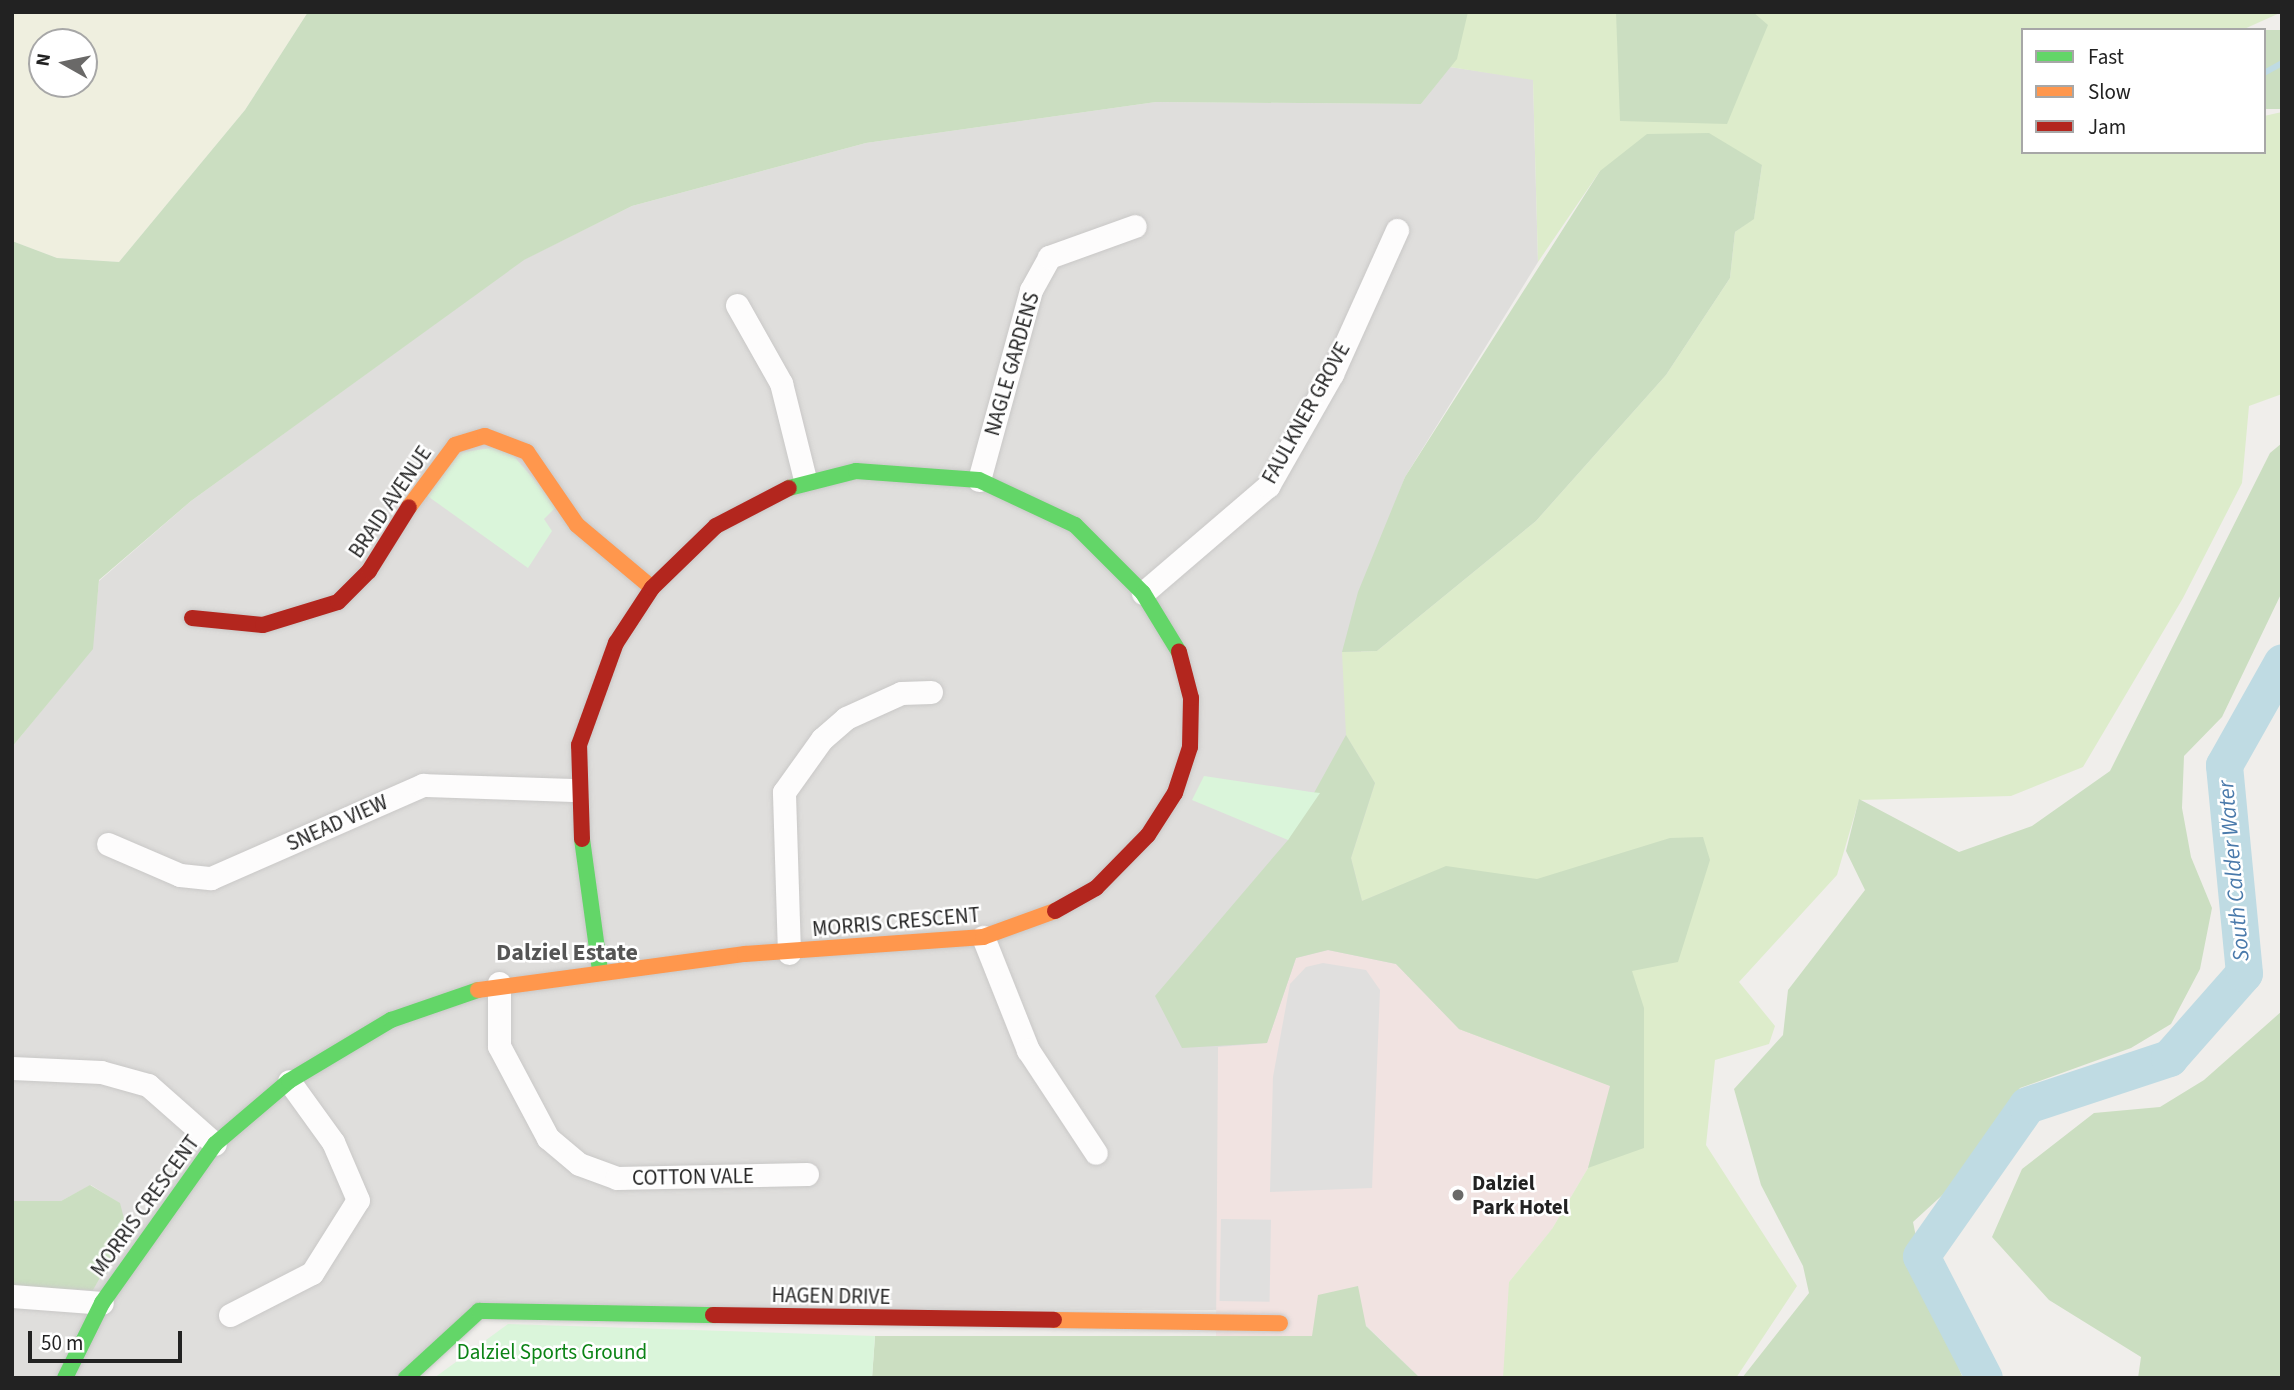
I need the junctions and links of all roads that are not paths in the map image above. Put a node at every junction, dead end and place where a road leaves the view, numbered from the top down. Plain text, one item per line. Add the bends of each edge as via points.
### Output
1 (1135, 226) dead end
2 (1397, 230) dead end
3 (737, 305) dead end
4 (805, 479) junction
5 (979, 480) junction
6 (652, 588) junction
7 (1143, 593) junction
8 (192, 618) dead end
9 (932, 692) dead end
10 (576, 790) junction
11 (108, 844) dead end
12 (983, 937) junction
13 (789, 953) junction
14 (600, 971) junction
15 (499, 983) junction
16 (12, 1068) edge
17 (289, 1081) junction
18 (215, 1144) junction
19 (1096, 1153) dead end
20 (807, 1174) dead end
21 (12, 1296) edge
22 (102, 1303) junction
23 (230, 1315) dead end
24 (1280, 1323) dead end
25 (65, 1378) edge
26 (406, 1378) edge

1 - 5 street, NAGLE GARDENS via 1049,257 1031,290
2 - 7 street, FAULKNER GROVE via 1332,374 1268,486
3 - 4 street via 781,383
4 - 5 street, MORRIS CRESCENT via 856,471
4 - 6 street, MORRIS CRESCENT via 716,526
5 - 7 street, MORRIS CRESCENT via 1075,525
6 - 8 street, BRAID AVENUE via 577,525 527,452 485,436 455,445 427,478 369,571 338,602 263,625
6 - 10 street, MORRIS CRESCENT via 616,643 592,699
7 - 12 street, MORRIS CRESCENT via 1181,655 1191,698 1190,747 1175,793 1148,835 1096,888 1041,919
9 - 13 street via 901,693 846,718 822,739 784,792
10 - 11 street, SNEAD VIEW via 423,785 211,878 180,875
10 - 14 street, MORRIS CRESCENT
12 - 13 street, MORRIS CRESCENT
12 - 19 street via 1028,1049
13 - 14 street, MORRIS CRESCENT
14 - 15 street, MORRIS CRESCENT
15 - 17 street, MORRIS CRESCENT via 391,1020
15 - 20 street, COTTON VALE via 499,1046 548,1138 579,1164 617,1178
16 - 18 street via 101,1072 148,1085
17 - 18 street, MORRIS CRESCENT
17 - 23 street via 333,1142 358,1200 312,1273
18 - 22 street, MORRIS CRESCENT
21 - 22 street
22 - 25 street, MORRIS CRESCENT
24 - 26 street, HAGEN DRIVE via 479,1311

